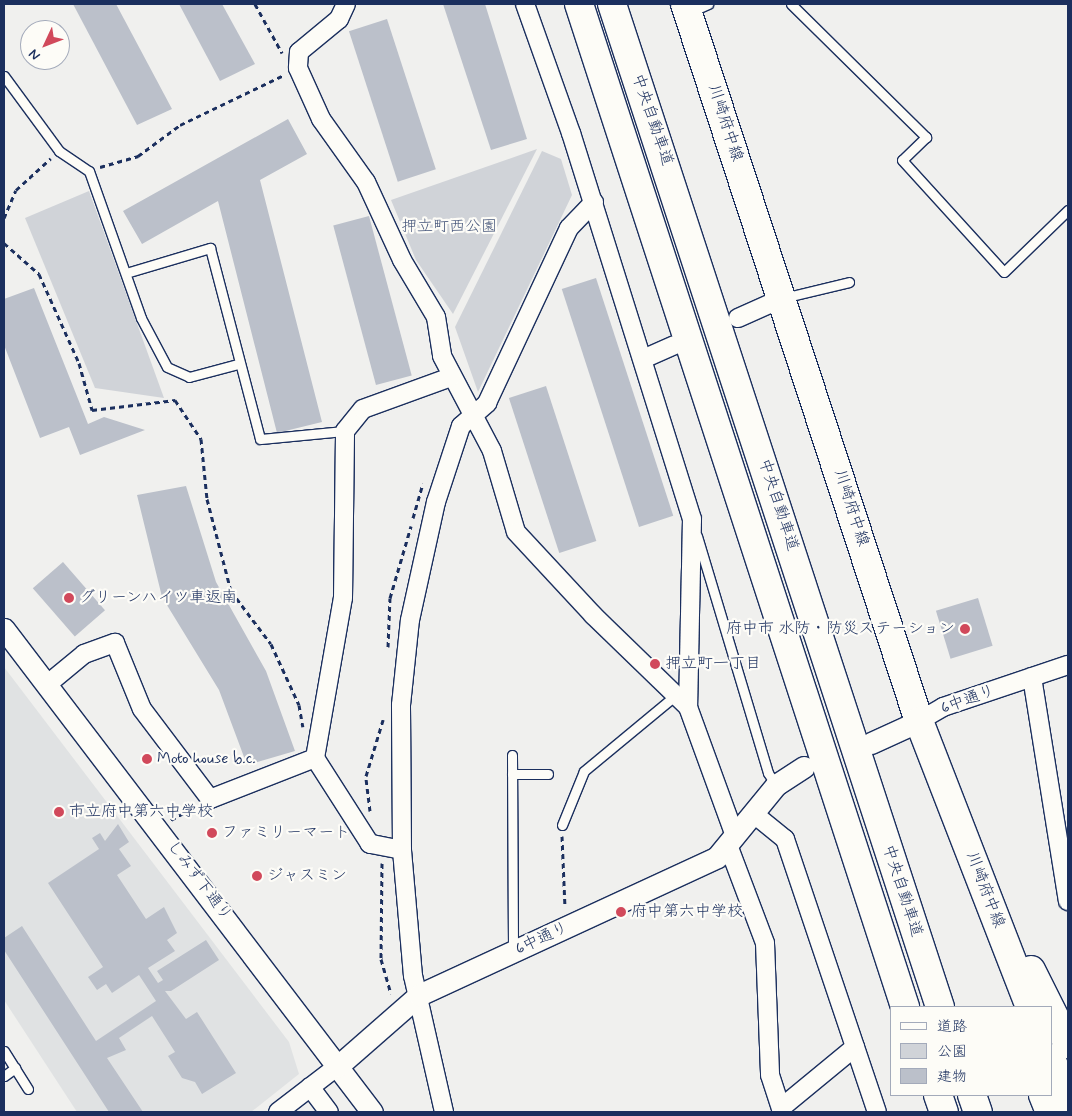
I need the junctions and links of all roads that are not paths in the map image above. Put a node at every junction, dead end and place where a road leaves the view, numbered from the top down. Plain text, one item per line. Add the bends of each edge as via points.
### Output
1 (346, 4) edge
2 (525, 4) edge
3 (579, 4) edge
4 (612, 4) edge
5 (791, 4) edge
6 (694, 7) edge
7 (4, 76) edge
8 (594, 202) junction
9 (1068, 210) edge
10 (126, 273) junction
11 (849, 282) dead end
12 (783, 298) junction
13 (738, 318) dead end
14 (674, 345) dead end
15 (643, 358) junction
16 (238, 364) junction
17 (451, 377) junction
18 (473, 414) junction
19 (345, 431) junction
20 (692, 519) junction
21 (4, 629) edge
22 (1068, 665) edge
23 (1032, 677) junction
24 (49, 683) junction
25 (682, 701) junction
26 (919, 721) junction
27 (871, 743) dead end
28 (512, 755) dead end
29 (316, 758) junction
30 (804, 767) dead end
31 (512, 774) junction
32 (548, 774) dead end
33 (776, 785) junction
34 (754, 814) junction
35 (562, 826) road end
36 (732, 841) junction
37 (402, 850) junction
38 (1065, 852) edge
39 (1068, 901) edge
40 (995, 917) junction
41 (513, 953) junction
42 (419, 995) junction
43 (1028, 1004) edge
44 (905, 1006) edge
45 (940, 1006) edge
46 (1050, 1006) edge
47 (1052, 1010) edge
48 (1068, 1044) edge
49 (855, 1047) junction
50 (4, 1051) edge
51 (1052, 1061) edge
52 (338, 1066) junction
53 (15, 1068) junction
54 (4, 1076) edge
55 (310, 1087) junction
56 (28, 1088) dead end
57 (938, 1096) edge
58 (972, 1096) edge
59 (1043, 1096) edge
60 (1068, 1102) edge
61 (781, 1110) edge
62 (278, 1112) edge
63 (329, 1112) edge
64 (372, 1112) edge
65 (444, 1112) edge
66 (877, 1112) edge
67 (944, 1112) edge
68 (978, 1112) edge
69 (1050, 1112) edge

1 - 17 street via 339,19 305,43 298,68 321,119 366,182 402,260 436,317
2 - 8 street
3 - 44 main road, 中央自動車道 via 621,123
4 - 45 main road, 中央自動車道
5 - 9 lane via 926,137 902,160 1004,272
6 - 12 main road, 川崎府中線
7 - 10 lane via 59,151 89,171
8 - 15 street
8 - 18 street via 569,228 487,403
10 - 16 lane via 140,318 166,367 189,377
10 - 16 lane via 210,248
11 - 12 lane
12 - 13 street
12 - 26 main road, 川崎府中線
14 - 15 street
15 - 20 street
16 - 19 lane via 260,439
17 - 18 street
17 - 19 street via 363,408
18 - 25 street via 492,451 516,532 593,615
18 - 37 street via 461,426 436,502 410,620 401,705
19 - 29 street via 343,598
20 - 25 street
20 - 33 lane via 768,773
21 - 24 street, しみず下通り
22 - 23 street, 6中通り
23 - 26 street, 6中通り via 943,707
23 - 38 street
24 - 29 street via 84,654 115,644 142,709 210,798
24 - 52 street, しみず下通り
25 - 35 lane via 584,770
25 - 36 street
26 - 27 street, 6中通り
26 - 40 main road, 川崎府中線
28 - 31 lane
29 - 37 street via 370,844
30 - 33 street, 6中通り
31 - 32 lane
31 - 41 lane
33 - 34 street, 6中通り
34 - 36 street, 6中通り
34 - 49 street via 786,839
36 - 41 street, 6中通り via 716,856
36 - 61 street via 765,943 770,1075
37 - 42 street via 413,976
38 - 39 street
40 - 43 main road, 川崎府中線
40 - 46 main road via 1038,980
41 - 42 street, 6中通り
42 - 52 street, 6中通り
42 - 65 street
47 - 48 main road
49 - 61 street
49 - 66 street
50 - 53 lane
51 - 60 main road
52 - 55 street, 6中通り
52 - 64 street, しみず下通り
53 - 54 lane
53 - 56 lane
55 - 62 street, 6中通り
55 - 63 street
57 - 67 main road
58 - 68 main road
59 - 69 main road

